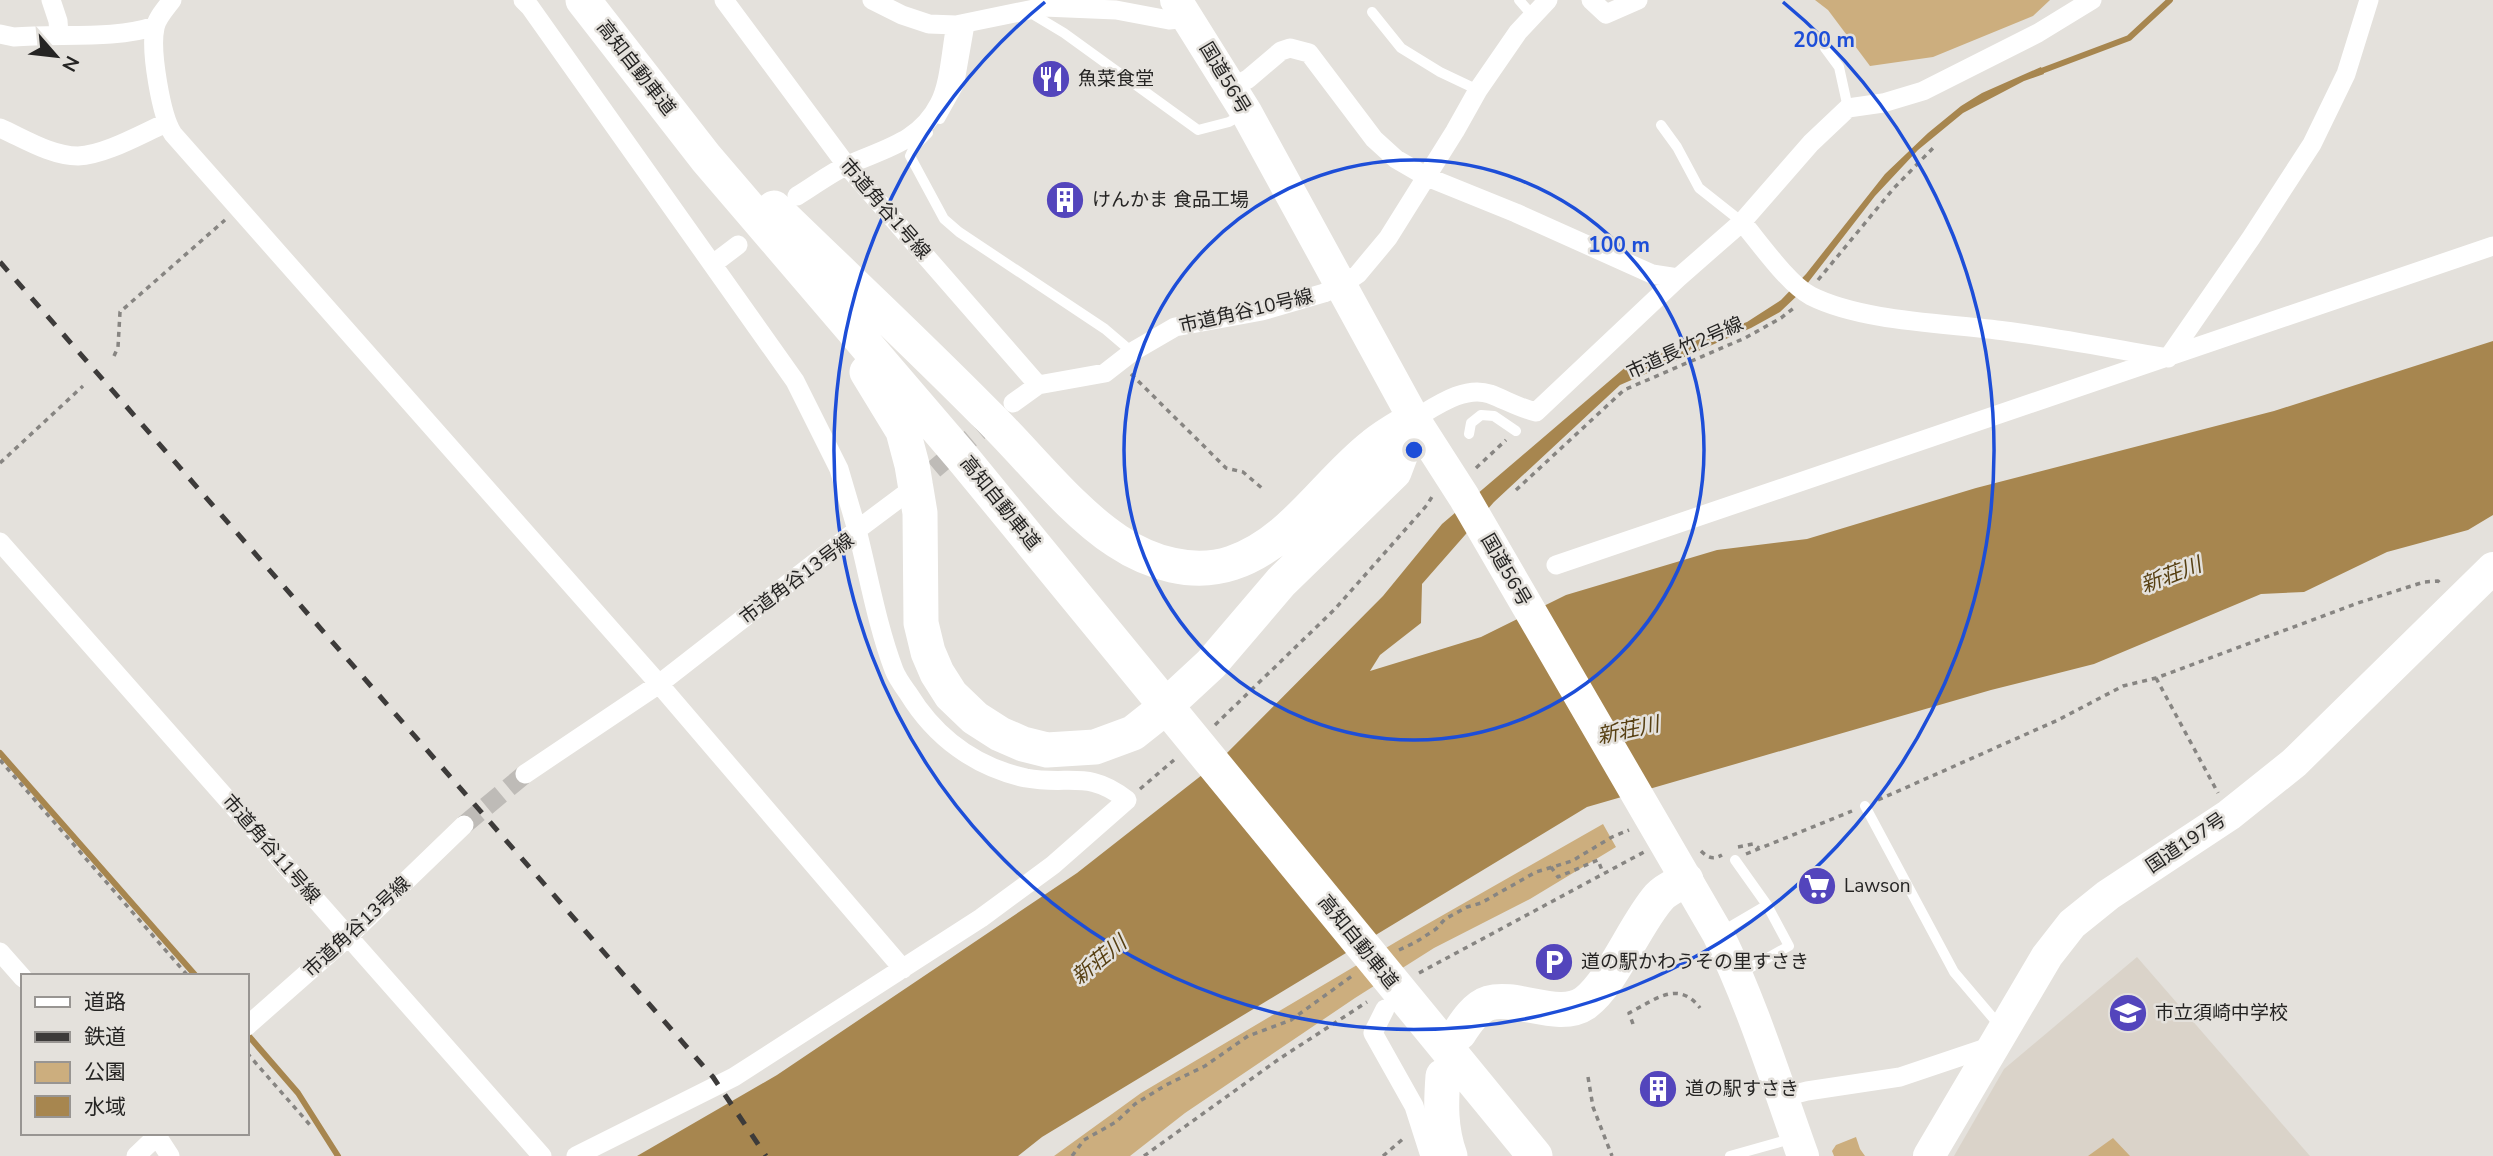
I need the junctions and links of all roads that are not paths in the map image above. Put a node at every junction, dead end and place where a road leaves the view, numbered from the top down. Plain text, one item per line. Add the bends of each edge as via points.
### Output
1 (51, 0) edge
2 (172, 0) edge
3 (523, 0) edge
4 (584, 0) edge
5 (724, 0) edge
6 (872, 0) edge
7 (1519, 0) edge
8 (1548, 0) edge
9 (1591, 0) edge
10 (1638, 0) edge
11 (2092, 0) edge
12 (2369, 0) edge
13 (1183, 9) edge
14 (1025, 10) junction
15 (1371, 12) dead end
16 (1532, 15) junction
17 (963, 24) junction
18 (155, 26) junction
19 (0, 34) edge
20 (59, 34) junction
21 (1825, 48) dead end
22 (1478, 90) junction
23 (1239, 100) junction
24 (1848, 108) junction
25 (166, 123) junction
26 (1661, 125) dead end
27 (0, 128) edge
28 (692, 140) junction
29 (846, 166) junction
30 (1427, 177) junction
31 (797, 196) dead end
32 (1742, 222) junction
33 (738, 245) dead end
34 (2493, 246) edge
35 (713, 264) junction
36 (1678, 278) junction
37 (1342, 285) junction
38 (1126, 357) junction
39 (2168, 358) junction
40 (1038, 385) junction
41 (1013, 403) tunnel mouth
42 (1414, 419) junction
43 (1516, 431) dead end
44 (1469, 433) dead end
45 (905, 494) tunnel mouth
46 (857, 530) junction
47 (0, 542) edge
48 (1556, 565) dead end
49 (2493, 568) edge
50 (659, 684) junction
51 (525, 774) tunnel mouth
52 (1865, 806) road end
53 (464, 825) tunnel mouth
54 (1735, 860) road end
55 (1686, 879) junction
56 (1767, 905) junction
57 (1718, 934) junction
58 (348, 937) junction
59 (0, 952) edge
60 (903, 968) junction
61 (1738, 975) junction
62 (21, 976) edge
63 (1396, 999) junction
64 (248, 1025) edge
65 (1459, 1033) dead end
66 (2000, 1038) junction
67 (1443, 1076) dead end
68 (1784, 1097) junction
69 (157, 1135) edge
70 (1799, 1147) edge
71 (1749, 1153) edge
72 (136, 1156) edge
73 (170, 1156) edge
74 (542, 1156) edge
75 (576, 1156) edge
76 (1430, 1156) edge
77 (1450, 1156) edge
78 (1535, 1156) edge
79 (1730, 1156) edge
80 (1929, 1156) edge

1 - 20 street
2 - 18 street
3 - 35 street
4 - 28 highway, 高知自動車道
4 - 42 highway via 745,179 921,348 1097,527 1140,554 1190,568 1212,568 1254,554 1373,445
5 - 29 street, 市道角谷1号線
6 - 17 street via 929,24
7 - 16 lane
8 - 16 street
9 - 10 street via 1606,14
11 - 24 street via 2039,33 1934,86 1883,103
12 - 39 street via 2346,74 2312,144
13 - 14 street via 1170,20 1102,9
13 - 23 highway, 国道56号
14 - 17 street
14 - 23 lane via 1198,130 1229,122
15 - 22 lane via 1401,48
16 - 22 street
17 - 29 street via 946,86 926,123 898,146
17 - 38 lane via 959,85 935,127 909,156 944,219 1105,329
18 - 20 street via 120,33
18 - 25 street via 154,56
19 - 20 street
21 - 24 lane via 1839,67
22 - 30 street
23 - 30 street via 1248,79 1282,51 1290,48 1309,54 1374,139
23 - 37 highway, 国道56号
24 - 32 street
25 - 27 street via 77,156
25 - 50 street
26 - 32 lane via 1699,188
28 - 42 highway via 704,180 862,365 898,422 912,465 920,513 921,623 928,652 951,695 975,718 1023,744 1047,750 1095,747 1133,733 1157,714 1211,664 1280,582 1394,472
28 - 63 highway, 高知自動車道 via 1140,673
29 - 31 street
29 - 40 street, 市道角谷1号線
30 - 36 street via 1652,274
30 - 37 street via 1388,238 1358,274
32 - 36 street
32 - 39 street via 1808,295 1835,306
33 - 35 street
34 - 39 street
35 - 46 street via 795,381 839,469
36 - 42 street via 1536,412 1471,392
37 - 38 street, 市道角谷10号線 via 1262,311 1175,327
37 - 42 highway, 国道56号
38 - 40 street, 市道角谷10号線 via 1105,373
39 - 48 street
40 - 41 street
42 - 55 highway, 国道56号 via 1449,495
43 - 44 lane via 1494,416 1481,415 1471,423
45 - 46 street
46 - 50 street, 市道角谷13号線
46 - 60 street, 市道角谷13号線 via 895,673 941,735 1003,773 1038,780 1091,780 1127,800 1053,865
47 - 58 street, 市道角谷11号線
49 - 66 highway, 国道197号 via 2294,763 2229,815 2072,924
50 - 51 street, 市道角谷13号線
50 - 60 street
52 - 66 lane via 1954,972
53 - 58 street, 市道角谷13号線
54 - 56 lane
55 - 57 highway, 国道56号
55 - 65 highway via 1659,896 1603,982 1584,1003 1555,1009 1488,1003
56 - 57 lane
56 - 61 lane via 1789,946
57 - 61 highway, 国道56号
58 - 64 street, 市道角谷13号線
58 - 74 street, 市道角谷11号線
59 - 62 street
60 - 75 street via 734,1077
61 - 68 highway, 国道56号
63 - 76 street via 1373,1033 1414,1106
63 - 78 highway, 高知自動車道
66 - 68 street via 1900,1077
66 - 80 highway, 国道197号
67 - 77 highway via 1441,1108
68 - 70 highway, 国道56号
69 - 72 street
69 - 73 street
70 - 71 lane
71 - 79 lane

